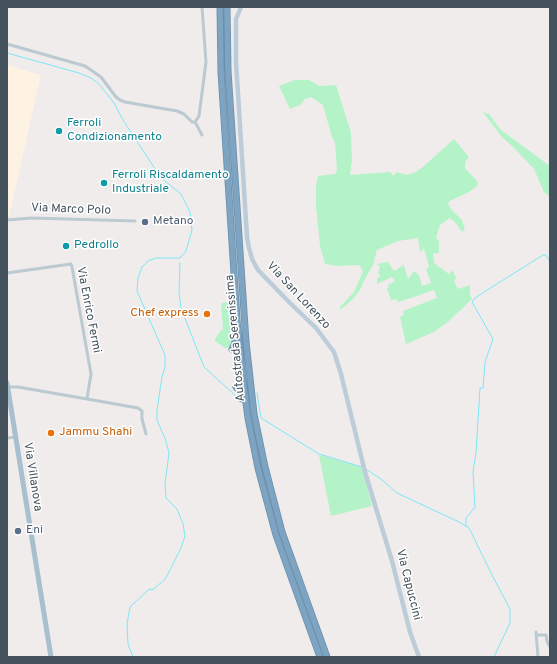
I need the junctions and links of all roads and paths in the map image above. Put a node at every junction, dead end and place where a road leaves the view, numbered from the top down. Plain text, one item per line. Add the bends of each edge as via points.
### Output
1 (220, 7) edge
2 (227, 7) edge
3 (202, 8) edge
4 (242, 8) edge
5 (7, 44) edge
6 (195, 122) junction
7 (202, 135) dead end
8 (7, 220) edge
9 (135, 221) dead end
10 (7, 273) edge
11 (237, 309) junction
12 (232, 349) dead end
13 (7, 385) edge
14 (236, 387) dead end
15 (87, 399) junction
16 (248, 418) junction
17 (146, 434) dead end
18 (16, 437) junction
19 (7, 438) edge
20 (379, 517) joint
21 (550, 647) edge
22 (51, 657) edge
23 (320, 657) edge
24 (327, 657) edge
25 (419, 657) edge
26 (538, 657) edge

1 - 11 highway, Autostrada Serenissima via 221,72
2 - 24 highway, Autostrada Serenissima via 228,71 246,342 254,414 266,474 282,532
3 - 6 street via 206,62 199,116
4 - 20 street, Via San Lorenzo via 236,19 236,62 249,248 252,259 265,277 316,328 334,352
5 - 6 street via 85,66 101,77 120,100 177,111
6 - 7 street
8 - 9 street, Via Marco Polo via 32,218
10 - 15 street, Via Enrico Fermi via 72,265 90,370
11 - 12 highway
11 - 16 highway, Autostrada Serenissima
13 - 15 street
13 - 18 main road, Via Villanova
14 - 16 highway via 241,393
15 - 17 street via 138,408 142,411
16 - 23 highway, Autostrada Serenissima via 276,535
18 - 19 street
18 - 22 main road, Via Villanova
20 - 25 street, Via Capuccini
21 - 26 street via 546,635 536,633

